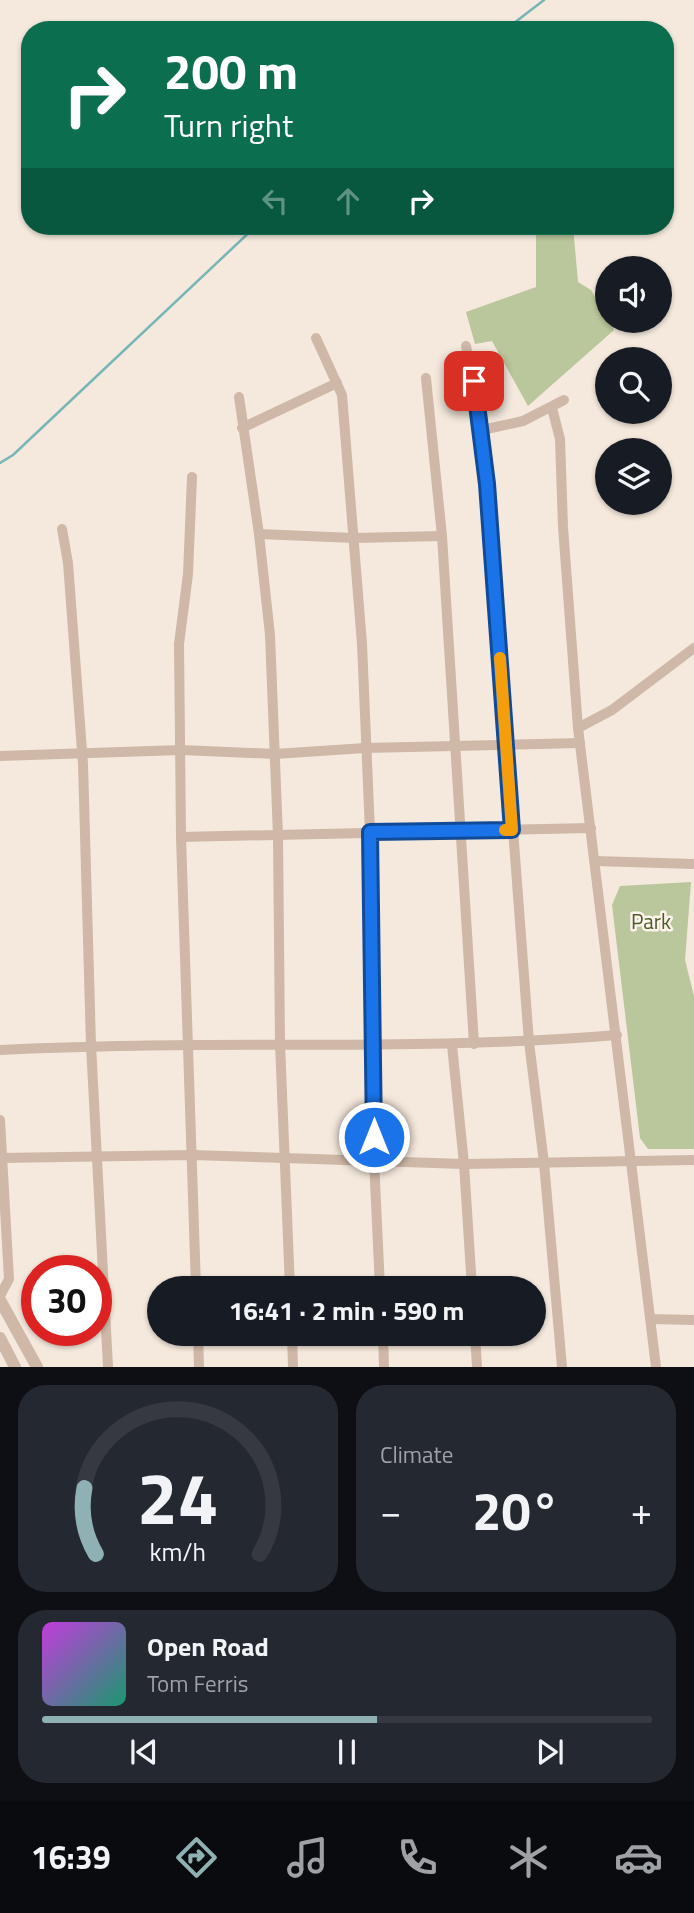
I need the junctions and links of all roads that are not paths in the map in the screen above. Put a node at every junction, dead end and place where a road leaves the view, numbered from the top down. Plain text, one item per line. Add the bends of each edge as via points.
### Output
1 (316, 338) dead end
2 (466, 346) dead end
3 (426, 378) dead end
4 (337, 383) junction
5 (239, 397) dead end
6 (564, 400) dead end
7 (552, 408) junction
8 (242, 428) junction
9 (482, 430) junction
10 (192, 477) dead end
11 (62, 529) dead end
12 (259, 534) junction
13 (442, 536) junction
14 (354, 538) junction
15 (694, 648) edge
16 (578, 728) junction
17 (580, 743) junction
18 (457, 745) junction
19 (506, 747) junction
20 (365, 748) junction
21 (181, 750) junction
22 (275, 754) junction
23 (82, 755) junction
24 (0, 756) edge
25 (591, 828) junction
26 (512, 830) junction
27 (370, 832) junction
28 (461, 832) junction
29 (278, 836) junction
30 (181, 837) junction
31 (595, 862) junction
32 (694, 864) edge
33 (617, 1035) junction
34 (528, 1042) junction
35 (189, 1043) junction
36 (280, 1044) junction
37 (374, 1044) junction
38 (474, 1044) junction
39 (91, 1045) junction
40 (452, 1045) junction
41 (0, 1049) edge
42 (0, 1120) edge
43 (192, 1155) junction
44 (97, 1157) junction
45 (1, 1158) edge
46 (284, 1159) junction
47 (633, 1159) junction
48 (374, 1160) junction
49 (694, 1160) edge
50 (544, 1163) junction
51 (464, 1164) junction
52 (197, 1276) edge
53 (289, 1276) edge
54 (379, 1276) edge
55 (471, 1276) edge
56 (0, 1298) edge
57 (651, 1319) junction
58 (694, 1320) edge
59 (0, 1338) edge
60 (198, 1346) edge
61 (292, 1346) edge
62 (383, 1346) edge
63 (476, 1346) edge
64 (15, 1367) edge
65 (37, 1367) edge
66 (107, 1367) edge
67 (199, 1367) edge
68 (293, 1367) edge
69 (384, 1367) edge
70 (477, 1367) edge
71 (562, 1367) edge
72 (656, 1367) edge

1 - 4 street
2 - 9 street
3 - 13 street
4 - 8 street
4 - 14 street via 342,395
5 - 8 street
6 - 7 street
7 - 9 street via 523,421
7 - 16 street via 560,439
8 - 12 street
9 - 19 street
10 - 21 street via 188,574 179,644
11 - 23 street
12 - 14 street
12 - 22 street via 270,635
13 - 14 street
13 - 18 street
14 - 20 street
15 - 16 street via 612,710
16 - 17 street
17 - 19 street
17 - 25 street
18 - 19 street
18 - 20 street
18 - 28 street
19 - 26 street
20 - 22 street
20 - 27 street
21 - 22 street
21 - 23 street
21 - 30 street
22 - 29 street
23 - 24 street
23 - 39 street
25 - 26 street
25 - 31 street
26 - 28 street
26 - 34 street
27 - 28 street
27 - 29 street
27 - 37 street
28 - 38 street
29 - 30 street
29 - 36 street
30 - 35 street
31 - 32 street
31 - 33 street
33 - 34 street
33 - 47 street
34 - 38 street
34 - 50 street
35 - 36 street
35 - 39 street
35 - 43 street
36 - 37 street
36 - 46 street
37 - 40 street
37 - 48 street
38 - 40 street
39 - 41 street
39 - 44 street
40 - 51 street
42 - 45 street
43 - 44 street
43 - 46 street
43 - 52 street
44 - 45 street
44 - 66 street
45 - 56 street via 9,1279
46 - 48 street
46 - 53 street
47 - 49 street
47 - 50 street
47 - 57 street
48 - 51 street
48 - 54 street
50 - 51 street
50 - 71 street
51 - 55 street
56 - 65 street
57 - 58 street
57 - 72 street
59 - 64 street
60 - 67 street
61 - 68 street
62 - 69 street
63 - 70 street

